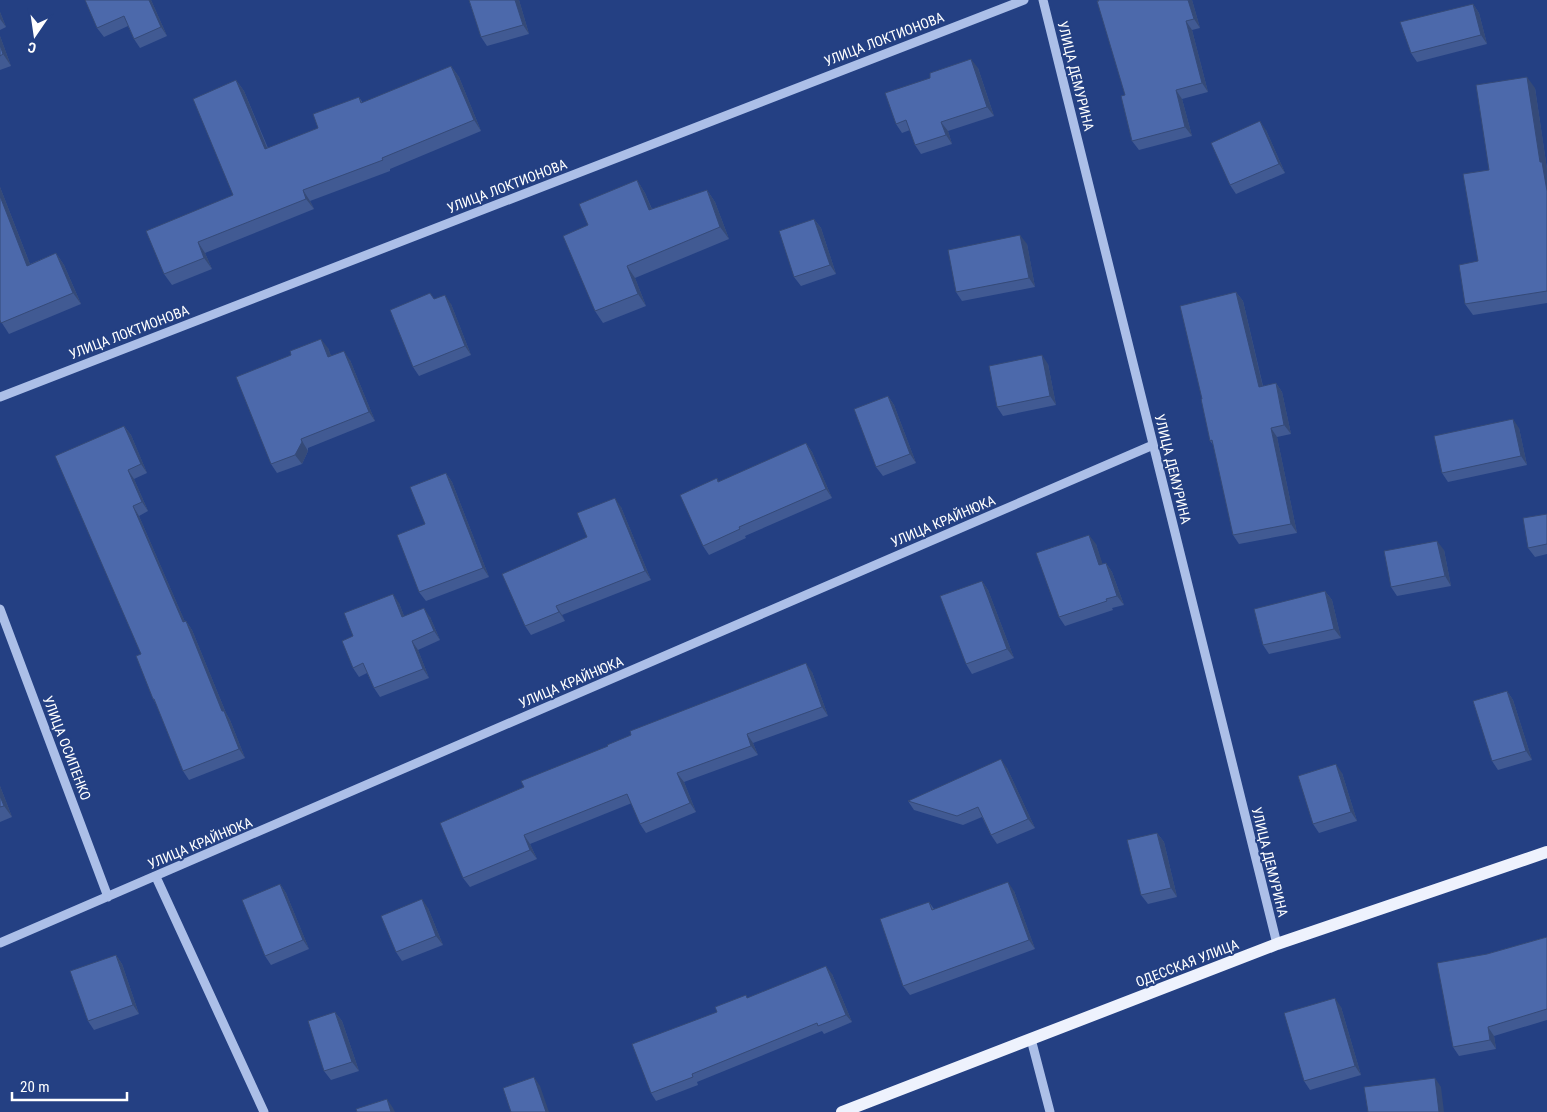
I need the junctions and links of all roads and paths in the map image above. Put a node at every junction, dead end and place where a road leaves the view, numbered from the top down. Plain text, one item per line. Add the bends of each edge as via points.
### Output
1 (1024, 0) edge
2 (1042, 0) edge
3 (0, 397) edge
4 (1153, 445) junction
5 (0, 609) edge
6 (1547, 852) edge
7 (156, 877) junction
8 (108, 897) junction
9 (0, 943) edge
10 (1276, 944) junction
11 (1031, 1039) junction
12 (264, 1112) edge
13 (842, 1112) edge
14 (1050, 1112) edge

1 - 3 street, УЛИЦА ЛОКТИОНОВА
2 - 4 street, УЛИЦА ДЕМУРИНА
4 - 7 street, УЛИЦА КРАЙНЮКА
4 - 10 street, УЛИЦА ДЕМУРИНА
5 - 8 street, УЛИЦА ОСИПЕНКО
6 - 10 main road, ОДЕССКАЯ УЛИЦА
7 - 8 street, УЛИЦА КРАЙНЮКА
7 - 12 street
8 - 9 street, УЛИЦА КРАЙНЮКА
10 - 11 main road, ОДЕССКАЯ УЛИЦА
11 - 13 main road, ОДЕССКАЯ УЛИЦА
11 - 14 street

